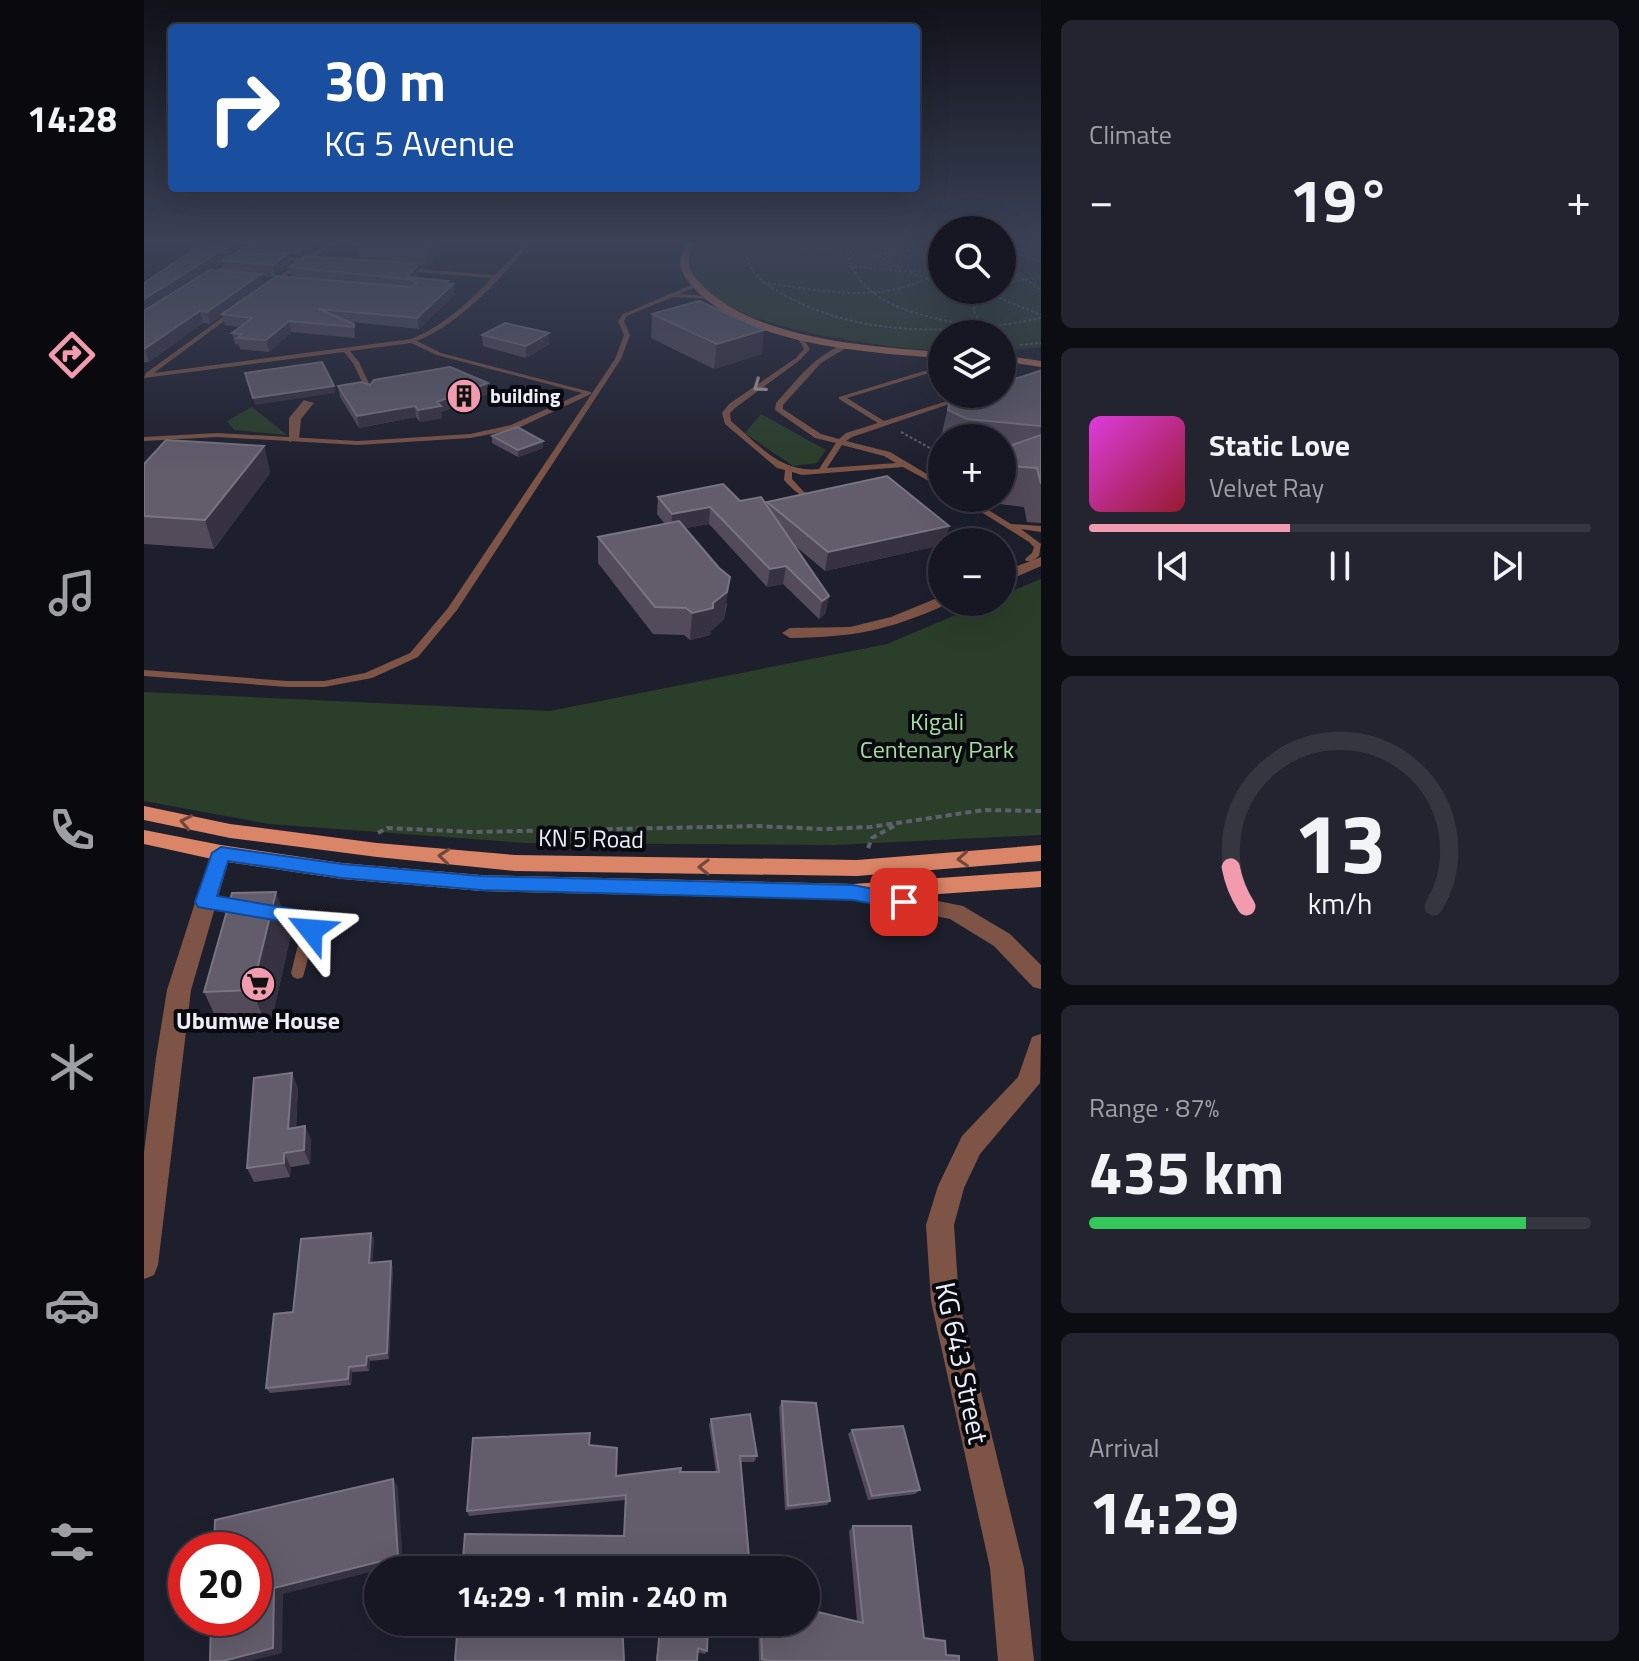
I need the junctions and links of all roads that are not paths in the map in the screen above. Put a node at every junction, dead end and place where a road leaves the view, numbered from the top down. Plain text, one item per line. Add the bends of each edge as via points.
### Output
1 (221, 321) edge
2 (448, 321) edge
3 (621, 321) edge
4 (756, 321) edge
5 (770, 327) junction
6 (412, 341) junction
7 (848, 345) junction
8 (345, 349) junction
9 (1041, 351) edge
10 (928, 354) edge
11 (1016, 354) edge
12 (1016, 359) edge
13 (1020, 360) junction
14 (1041, 364) edge
15 (1041, 371) edge
16 (928, 372) edge
17 (1031, 373) junction
18 (145, 376) edge
19 (1022, 380) junction
20 (1016, 382) edge
21 (1031, 383) edge
22 (370, 392) edge
23 (592, 394) junction
24 (308, 403) dead end
25 (933, 408) edge
26 (884, 424) junction
27 (144, 439) edge
28 (293, 439) junction
29 (840, 442) junction
30 (906, 464) junction
31 (788, 471) junction
32 (821, 472) junction
33 (928, 477) edge
34 (832, 493) edge
35 (986, 512) edge
36 (1010, 526) junction
37 (1041, 529) edge
38 (1037, 554) edge
39 (1016, 568) edge
40 (928, 607) edge
41 (790, 633) dead end
42 (144, 673) edge
43 (144, 813) edge
44 (144, 837) edge
45 (221, 853) junction
46 (1041, 853) edge
47 (1041, 879) edge
48 (853, 892) junction
49 (205, 902) junction
50 (298, 973) dead end
51 (1041, 980) edge
52 (1041, 1044) edge
53 (1034, 1085) edge
54 (144, 1265) edge
55 (1016, 1661) edge

1 - 18 lane
2 - 6 lane
3 - 23 lane via 627,335 618,359
4 - 5 main road
5 - 7 main road
5 -> 31 lane via 801,339 807,349 726,413 735,430
6 - 8 lane
6 - 23 lane via 439,354
7 - 10 main road
7 - 29 lane via 829,352 779,405 784,415 818,436
8 - 18 lane
8 - 22 lane
9 - 11 main road
12 - 13 main road
13 - 14 main road
13 - 17 lane
15 - 17 lane
16 - 26 lane via 841,398
17 - 19 lane
19 - 20 lane
19 - 21 lane
23 - 28 lane via 481,435 358,443
23 - 42 lane via 452,610 414,655 368,676 324,684
24 - 28 street via 295,418
25 - 26 lane
26 - 29 lane
27 - 28 lane
29 - 30 lane
29 - 32 lane
30 - 32 lane
30 - 33 lane
31 - 32 lane
31 - 34 lane via 790,484 802,494
35 - 36 lane
36 - 37 lane
36 - 38 lane
38 - 39 street
40 - 41 street via 850,632
46 -> 43 main road, KN 5 Road via 857,868 515,863 230,831
44 - 45 main road, KN 5 Road
45 - 48 main road, KN 5 Road via 342,871 481,883
45 - 49 street
47 - 48 main road, KN 5 Road
48 - 51 street via 955,912 1002,940
49 - 50 lane via 303,917 311,930
49 - 54 street via 179,990
52 - 53 street, KG 643 Street
53 - 55 street, KG 643 Street via 971,1145 940,1225 945,1301 1007,1568

